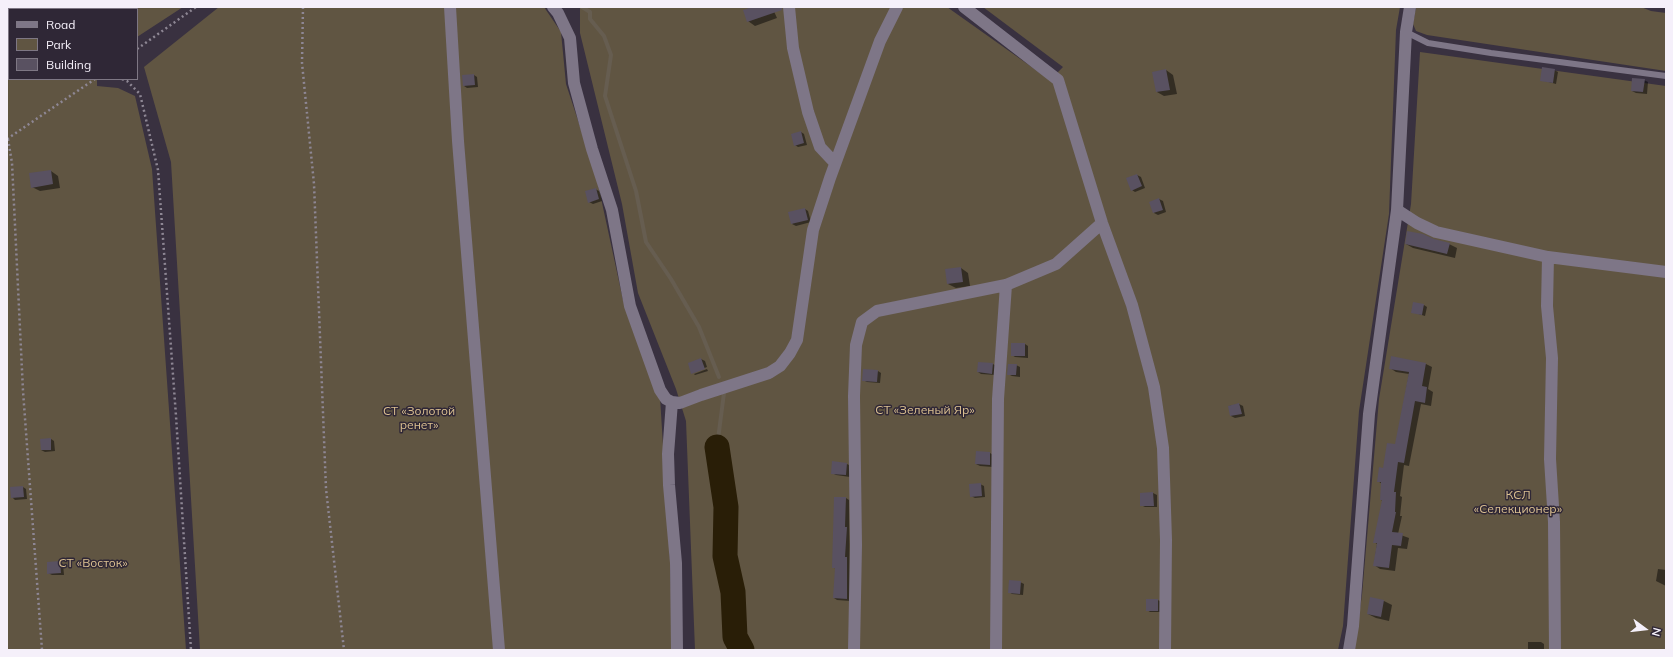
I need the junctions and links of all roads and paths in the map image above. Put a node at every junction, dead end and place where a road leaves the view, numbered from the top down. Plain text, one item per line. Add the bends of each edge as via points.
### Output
1 (196, 7) edge
2 (303, 7) edge
3 (450, 7) edge
4 (553, 7) edge
5 (789, 7) edge
6 (897, 7) edge
7 (964, 7) edge
8 (1410, 7) edge
9 (1406, 32) junction
10 (138, 48) edge
11 (1666, 76) edge
12 (94, 80) edge
13 (124, 80) edge
14 (7, 139) edge
15 (835, 163) junction
16 (1398, 210) junction
17 (1102, 223) junction
18 (1548, 257) junction
19 (1666, 272) edge
20 (1006, 285) junction
21 (672, 402) junction
22 (42, 650) edge
23 (191, 650) edge
24 (344, 650) edge
25 (499, 650) edge
26 (677, 650) edge
27 (854, 650) edge
28 (996, 650) edge
29 (1165, 650) edge
30 (1349, 650) edge
31 (1555, 650) edge

1 - 10 path
2 - 24 path via 302,63 314,184 326,489
3 - 25 street via 458,141
4 - 21 street via 570,38 574,84 612,210 630,306 660,390
5 - 15 street via 792,48 808,112 820,147
6 - 15 street via 880,41
7 - 17 street via 1058,80
8 - 9 street
9 - 11 lane via 1428,43
9 - 16 street
12 - 14 path
13 - 23 path via 140,94 158,170
14 - 22 path via 12,162 23,391
15 - 21 street via 813,230 797,340 790,353 780,366 769,373 680,403
16 - 18 street via 1436,232
16 - 30 street via 1369,414
17 - 20 street via 1056,264
17 - 29 street via 1132,305 1154,387 1163,448 1166,540
18 - 19 street
18 - 31 street via 1547,306 1552,358 1550,458 1554,522
20 - 27 street via 877,311 862,322 856,345 854,396
20 - 28 street via 998,399
21 - 26 street via 668,454 676,563

